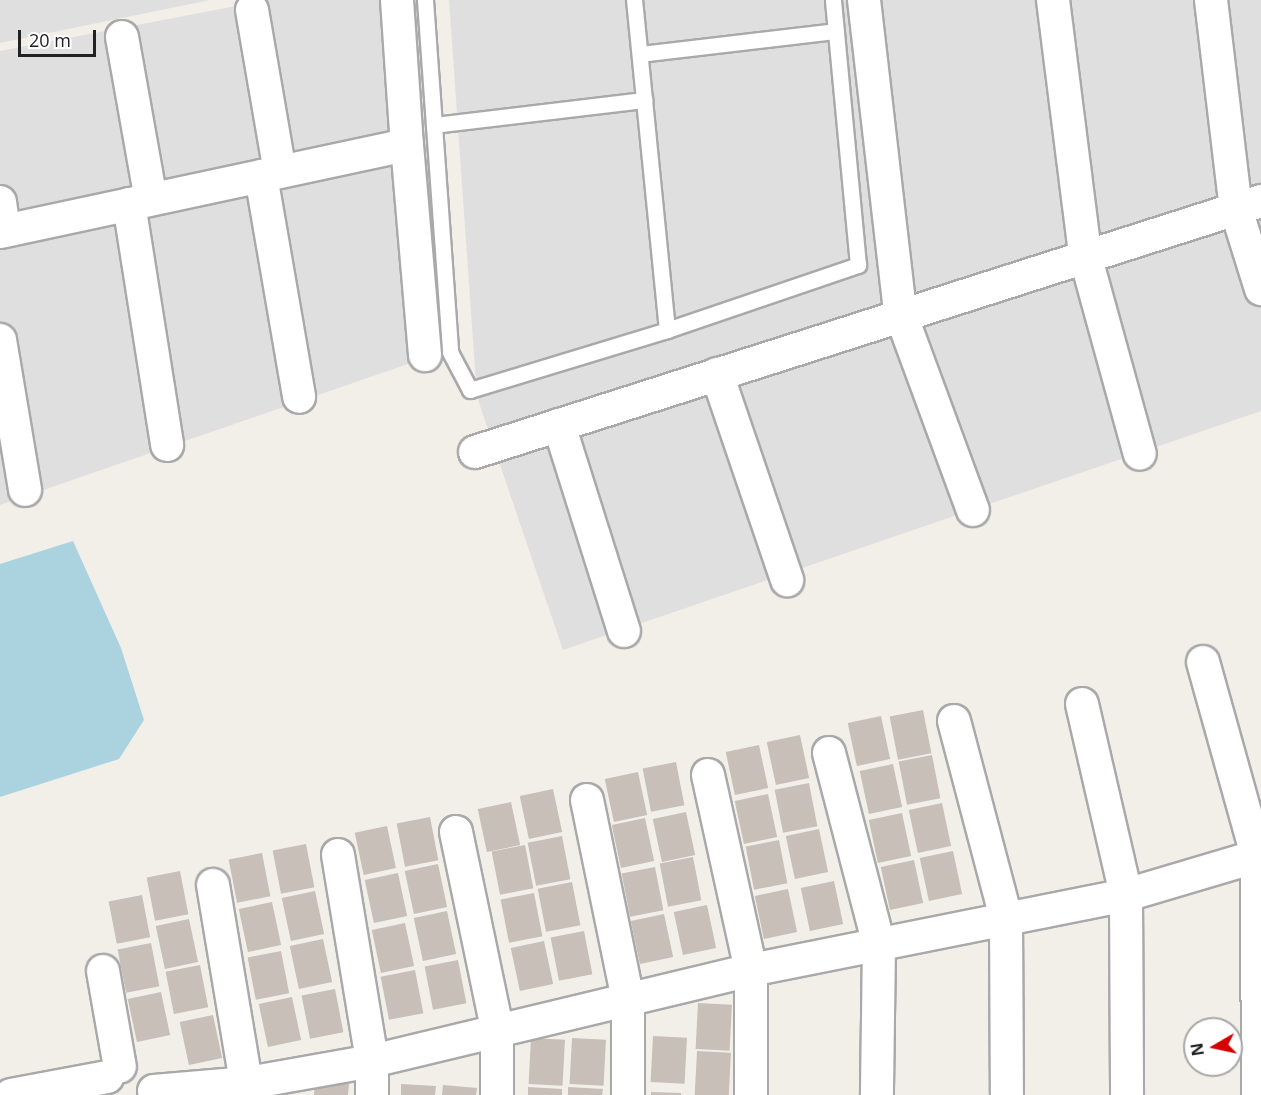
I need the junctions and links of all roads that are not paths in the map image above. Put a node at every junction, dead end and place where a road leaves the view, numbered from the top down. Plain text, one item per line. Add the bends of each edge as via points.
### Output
1 (397, 0) edge
2 (425, 0) edge
3 (634, 0) edge
4 (833, 0) edge
5 (864, 0) edge
6 (1053, 0) edge
7 (1211, 0) edge
8 (252, 9) dead end
9 (836, 31) junction
10 (122, 37) dead end
11 (640, 54) junction
12 (645, 100) junction
13 (434, 125) junction
14 (407, 145) junction
15 (270, 174) junction
16 (140, 201) junction
17 (1248, 205) edge
18 (1, 221) edge
19 (1085, 255) junction
20 (1261, 289) edge
21 (900, 312) junction
22 (667, 330) junction
23 (0, 340) edge
24 (425, 355) dead end
25 (717, 374) junction
26 (299, 398) dead end
27 (559, 425) junction
28 (167, 445) dead end
29 (475, 452) dead end
30 (1140, 454) dead end
31 (25, 490) dead end
32 (973, 510) dead end
33 (787, 580) dead end
34 (624, 631) dead end
35 (1203, 662) dead end
36 (1082, 704) dead end
37 (954, 722) dead end
38 (829, 753) dead end
39 (708, 776) dead end
40 (587, 800) dead end
41 (456, 832) dead end
42 (338, 855) dead end
43 (1259, 855) edge
44 (213, 885) dead end
45 (1126, 895) junction
46 (1006, 918) junction
47 (879, 945) junction
48 (751, 969) junction
49 (104, 971) dead end
50 (628, 999) junction
51 (497, 1028) junction
52 (372, 1061) junction
53 (110, 1080) edge
54 (248, 1089) edge
55 (154, 1093) edge
56 (11, 1095) edge
57 (372, 1095) edge
58 (497, 1095) edge
59 (628, 1095) edge
60 (751, 1095) edge
61 (877, 1095) edge
62 (1007, 1095) edge
63 (1127, 1095) edge
64 (1258, 1095) edge

1 - 14 street
2 - 13 lane
3 - 11 lane
4 - 9 lane
5 - 21 street
6 - 19 street
7 - 17 street
8 - 15 street
9 - 11 lane
9 - 22 lane via 858,265
10 - 16 street
11 - 12 lane
12 - 13 lane
12 - 22 lane
13 - 22 lane via 450,352 470,390
14 - 15 street
14 - 24 street
15 - 16 street
15 - 26 street
16 - 18 street
16 - 28 street
17 - 19 street
17 - 20 street
19 - 21 street
19 - 30 street
21 - 25 street
21 - 32 street
23 - 31 street
25 - 27 street
25 - 33 street
27 - 29 street
27 - 34 street
35 - 43 street
36 - 45 street
37 - 46 street
38 - 47 street
39 - 48 street
40 - 50 street
41 - 51 street
42 - 52 street
43 - 45 street
43 - 64 street
44 - 54 street
45 - 46 street
45 - 63 street
46 - 47 street
46 - 62 street
47 - 48 street
47 - 61 street
48 - 50 street
48 - 60 street
49 - 53 street
50 - 51 street
50 - 59 street
51 - 52 street
51 - 58 street
52 - 54 street
52 - 57 street
53 - 55 street via 143,1071
53 - 56 street
54 - 55 street

